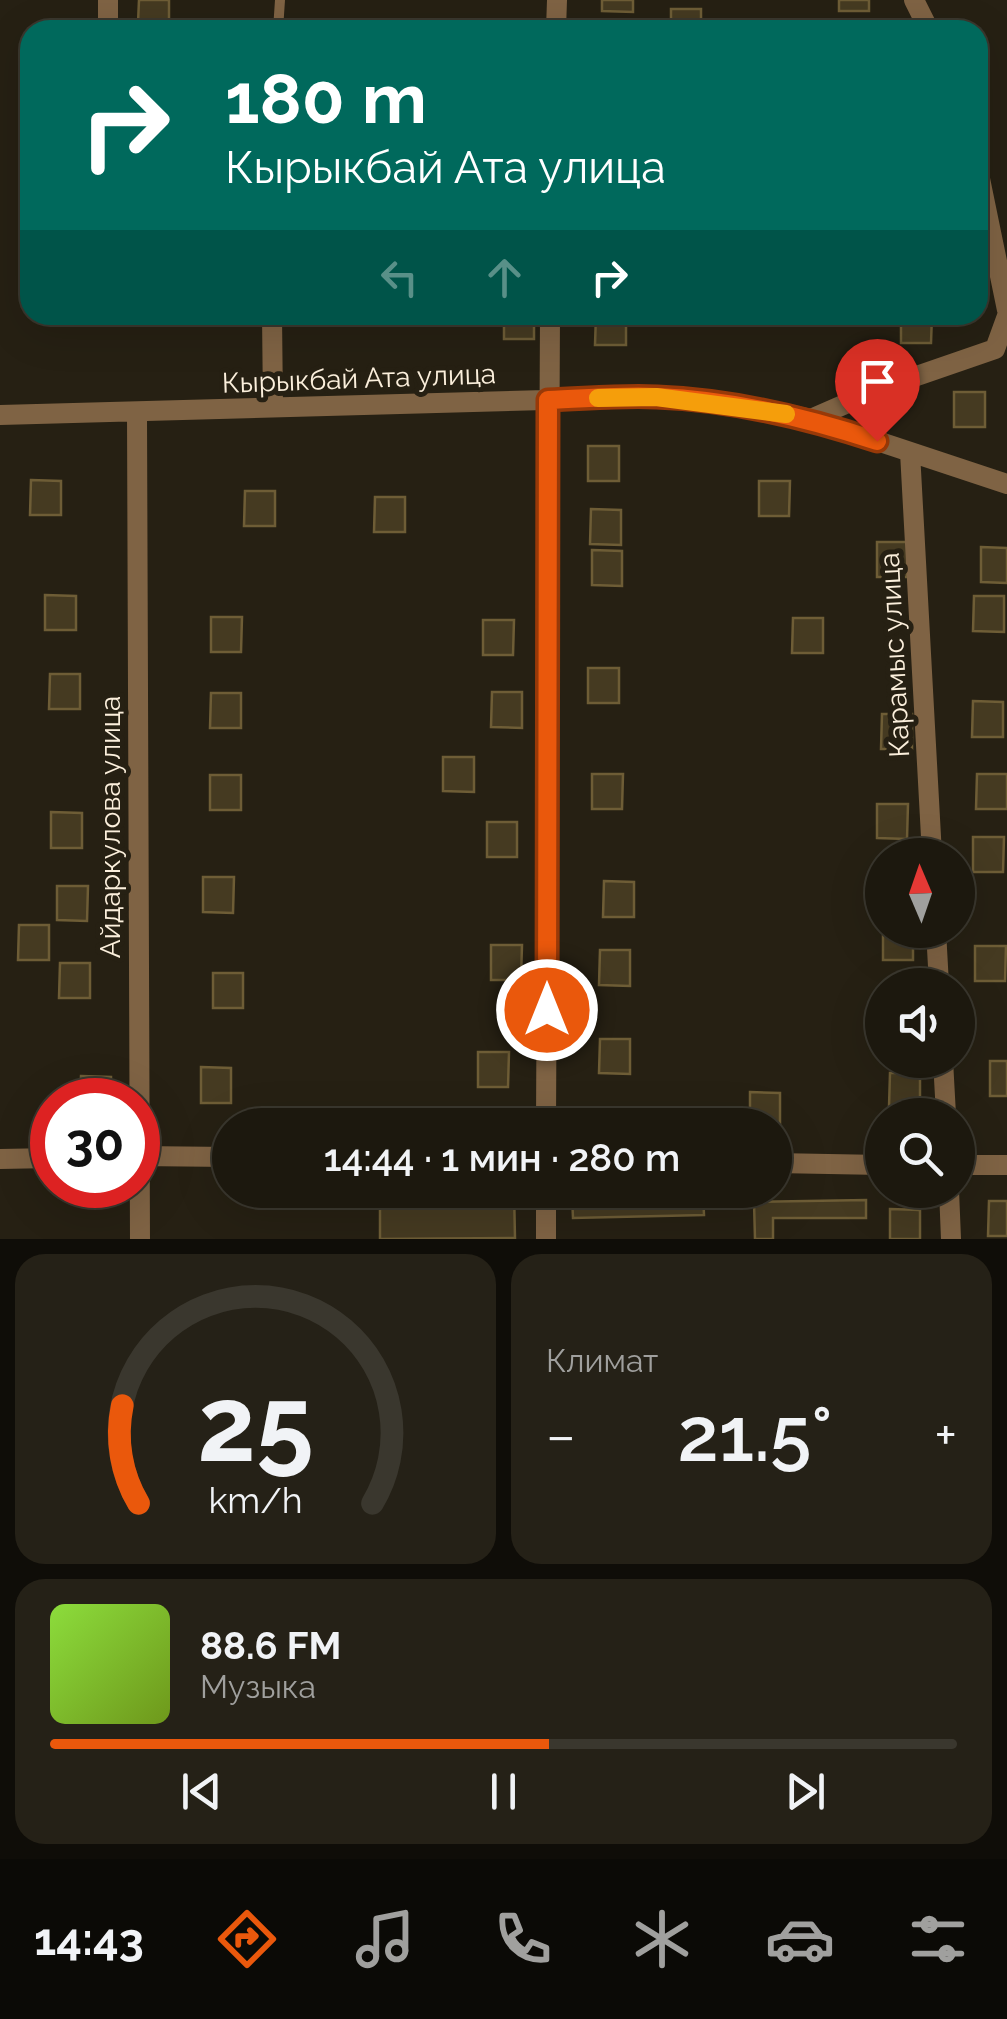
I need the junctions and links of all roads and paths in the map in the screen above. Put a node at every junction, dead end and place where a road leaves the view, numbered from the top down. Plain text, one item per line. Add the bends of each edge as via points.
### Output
1 (988, 219) edge
2 (1007, 313) edge
3 (272, 325) edge
4 (550, 325) edge
5 (548, 400) junction
6 (273, 408) junction
7 (137, 414) junction
8 (0, 415) edge
9 (811, 419) junction
10 (910, 452) junction
11 (1007, 484) edge
12 (931, 838) edge
13 (138, 1078) edge
14 (546, 1108) edge
15 (160, 1156) edge
16 (212, 1157) edge
17 (30, 1158) edge
18 (0, 1159) edge
19 (792, 1164) edge
20 (1007, 1164) edge
21 (865, 1165) edge
22 (975, 1165) edge
23 (139, 1208) edge
24 (546, 1208) edge
25 (950, 1208) edge
26 (140, 1239) edge
27 (546, 1239) edge
28 (951, 1239) edge

1 - 2 street
2 - 9 street via 995,348
3 - 6 street
4 - 5 street
5 - 6 street, Кырыкбай Ата улица
5 - 9 street, Кырыкбай Ата улица via 656,397
5 - 14 street
6 - 7 street, Кырыкбай Ата улица
7 - 8 street, Кырыкбай Ата улица
7 - 13 street, Айдаркулова улица
9 - 10 street, Кырыкбай Ата улица
10 - 11 street, Кырыкбай Ата улица
10 - 12 street, Карамыс улица
15 - 16 street
17 - 18 street
19 - 21 street
20 - 22 street
23 - 26 street, Айдаркулова улица
24 - 27 street
25 - 28 street

